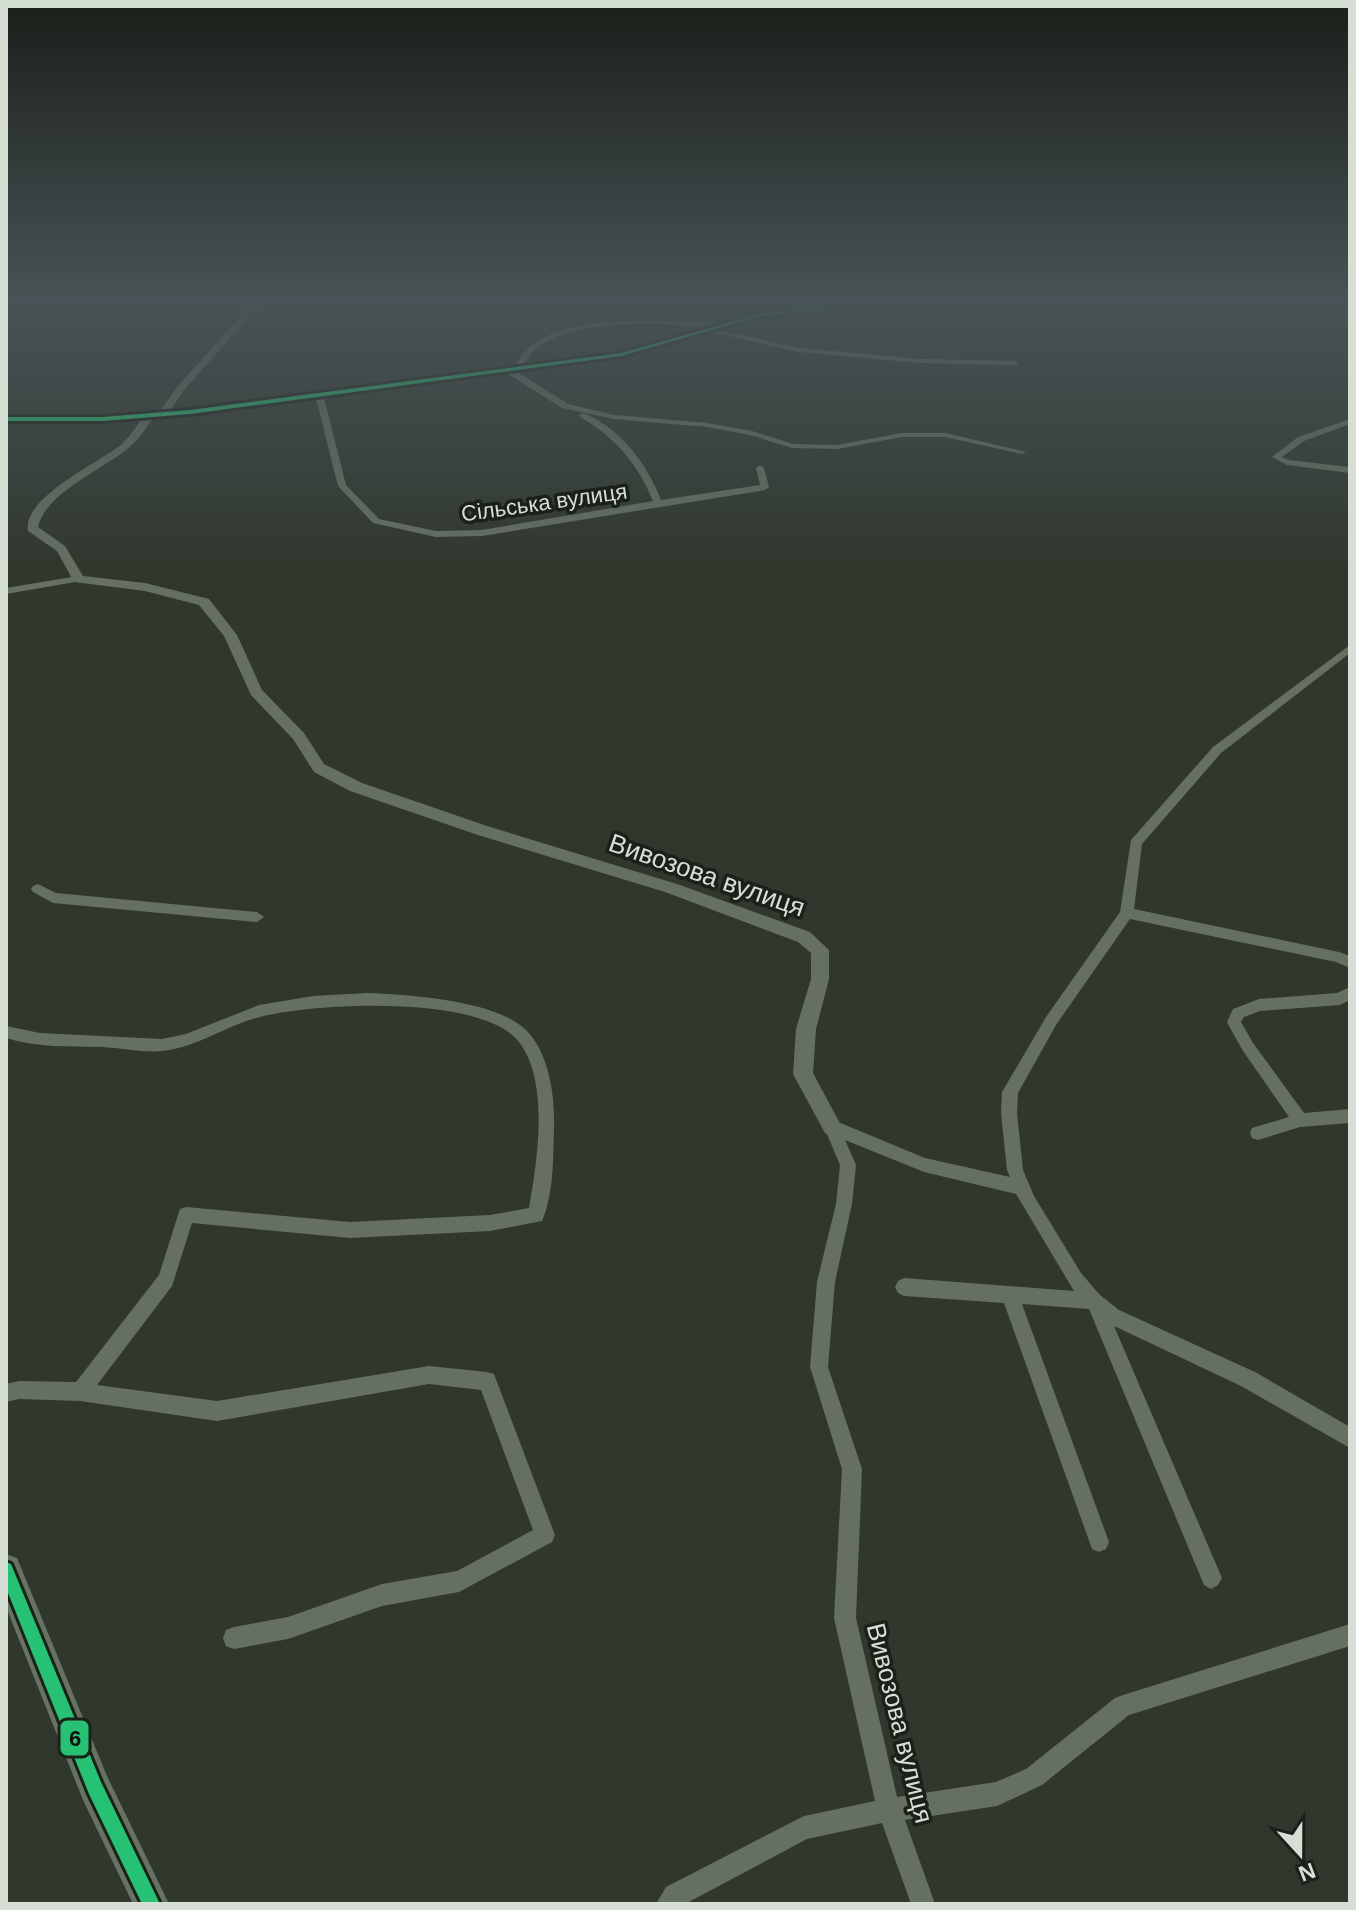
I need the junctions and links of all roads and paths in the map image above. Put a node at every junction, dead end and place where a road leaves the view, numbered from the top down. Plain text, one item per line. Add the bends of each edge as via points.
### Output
1 (180, 389) edge
2 (355, 389) edge
3 (541, 389) edge
4 (319, 394) junction
5 (565, 406) junction
6 (155, 415) junction
7 (6, 419) edge
8 (1350, 421) edge
9 (1022, 452) dead end
10 (760, 468) dead end
11 (1350, 470) edge
12 (658, 503) junction
13 (78, 579) junction
14 (6, 591) edge
15 (1350, 648) edge
16 (38, 889) dead end
17 (1127, 913) junction
18 (257, 917) dead end
19 (1350, 963) edge
20 (1350, 993) edge
21 (6, 1032) edge
22 (1350, 1116) edge
23 (1300, 1120) junction
24 (832, 1127) junction
25 (1258, 1133) dead end
26 (1020, 1187) junction
27 (904, 1287) dead end
28 (1009, 1293) junction
29 (1094, 1301) junction
30 (80, 1392) junction
31 (6, 1393) edge
32 (1350, 1438) edge
33 (1099, 1542) dead end
34 (6, 1569) edge
35 (1211, 1578) dead end
36 (1350, 1635) edge
37 (234, 1638) dead end
38 (890, 1810) junction
39 (151, 1904) edge
40 (668, 1904) edge
41 (923, 1904) edge

1 - 6 street
2 - 4 highway
3 - 5 street, Сільська вулиця
4 - 6 highway
4 - 12 street, Сільська вулиця via 342,486 376,521 436,534 482,533
5 - 9 street, Сільська вулиця via 614,417 707,425 792,446 837,447 902,435 945,435
5 - 12 street, Сільська вулиця via 609,428 649,478
6 - 7 highway
6 - 13 street via 128,443 34,513 32,528 73,561
8 - 11 street via 1301,439 1276,457
10 - 12 street, Сільська вулиця via 765,487
13 - 14 street
13 - 24 street, Вивозова вулиця via 145,587 204,602 230,635 256,692 299,736 319,768 356,787 671,888 804,937 820,950 820,979 806,1029 803,1074
15 - 17 street via 1217,750 1136,843
16 - 18 street via 53,898
17 - 19 street
17 - 26 street via 1051,1021 1010,1092 1011,1147
20 - 23 street via 1340,999 1259,1005 1238,1013 1234,1022
21 - 30 street via 32,1041 165,1045 239,1016 300,1003 368,999 479,1014 512,1026 530,1047 544,1084 545,1142 536,1215 490,1223 350,1230 186,1215 166,1280
22 - 23 street
23 - 25 street
24 - 26 street via 924,1165
24 - 38 street, Вивозова вулиця via 848,1165 826,1282 819,1367 852,1469 845,1618
26 - 29 street via 1054,1247
27 - 28 street
28 - 29 street
28 - 33 street
29 - 32 street via 1113,1316 1248,1379
29 - 35 street
30 - 31 street
30 - 37 street via 217,1411 429,1375 487,1381 545,1535 459,1581 382,1595 288,1628
34 - 39 main road via 95,1788
36 - 38 street via 1123,1706 1034,1777 997,1794
38 - 40 street via 804,1828
38 - 41 street, Вивозова вулиця

